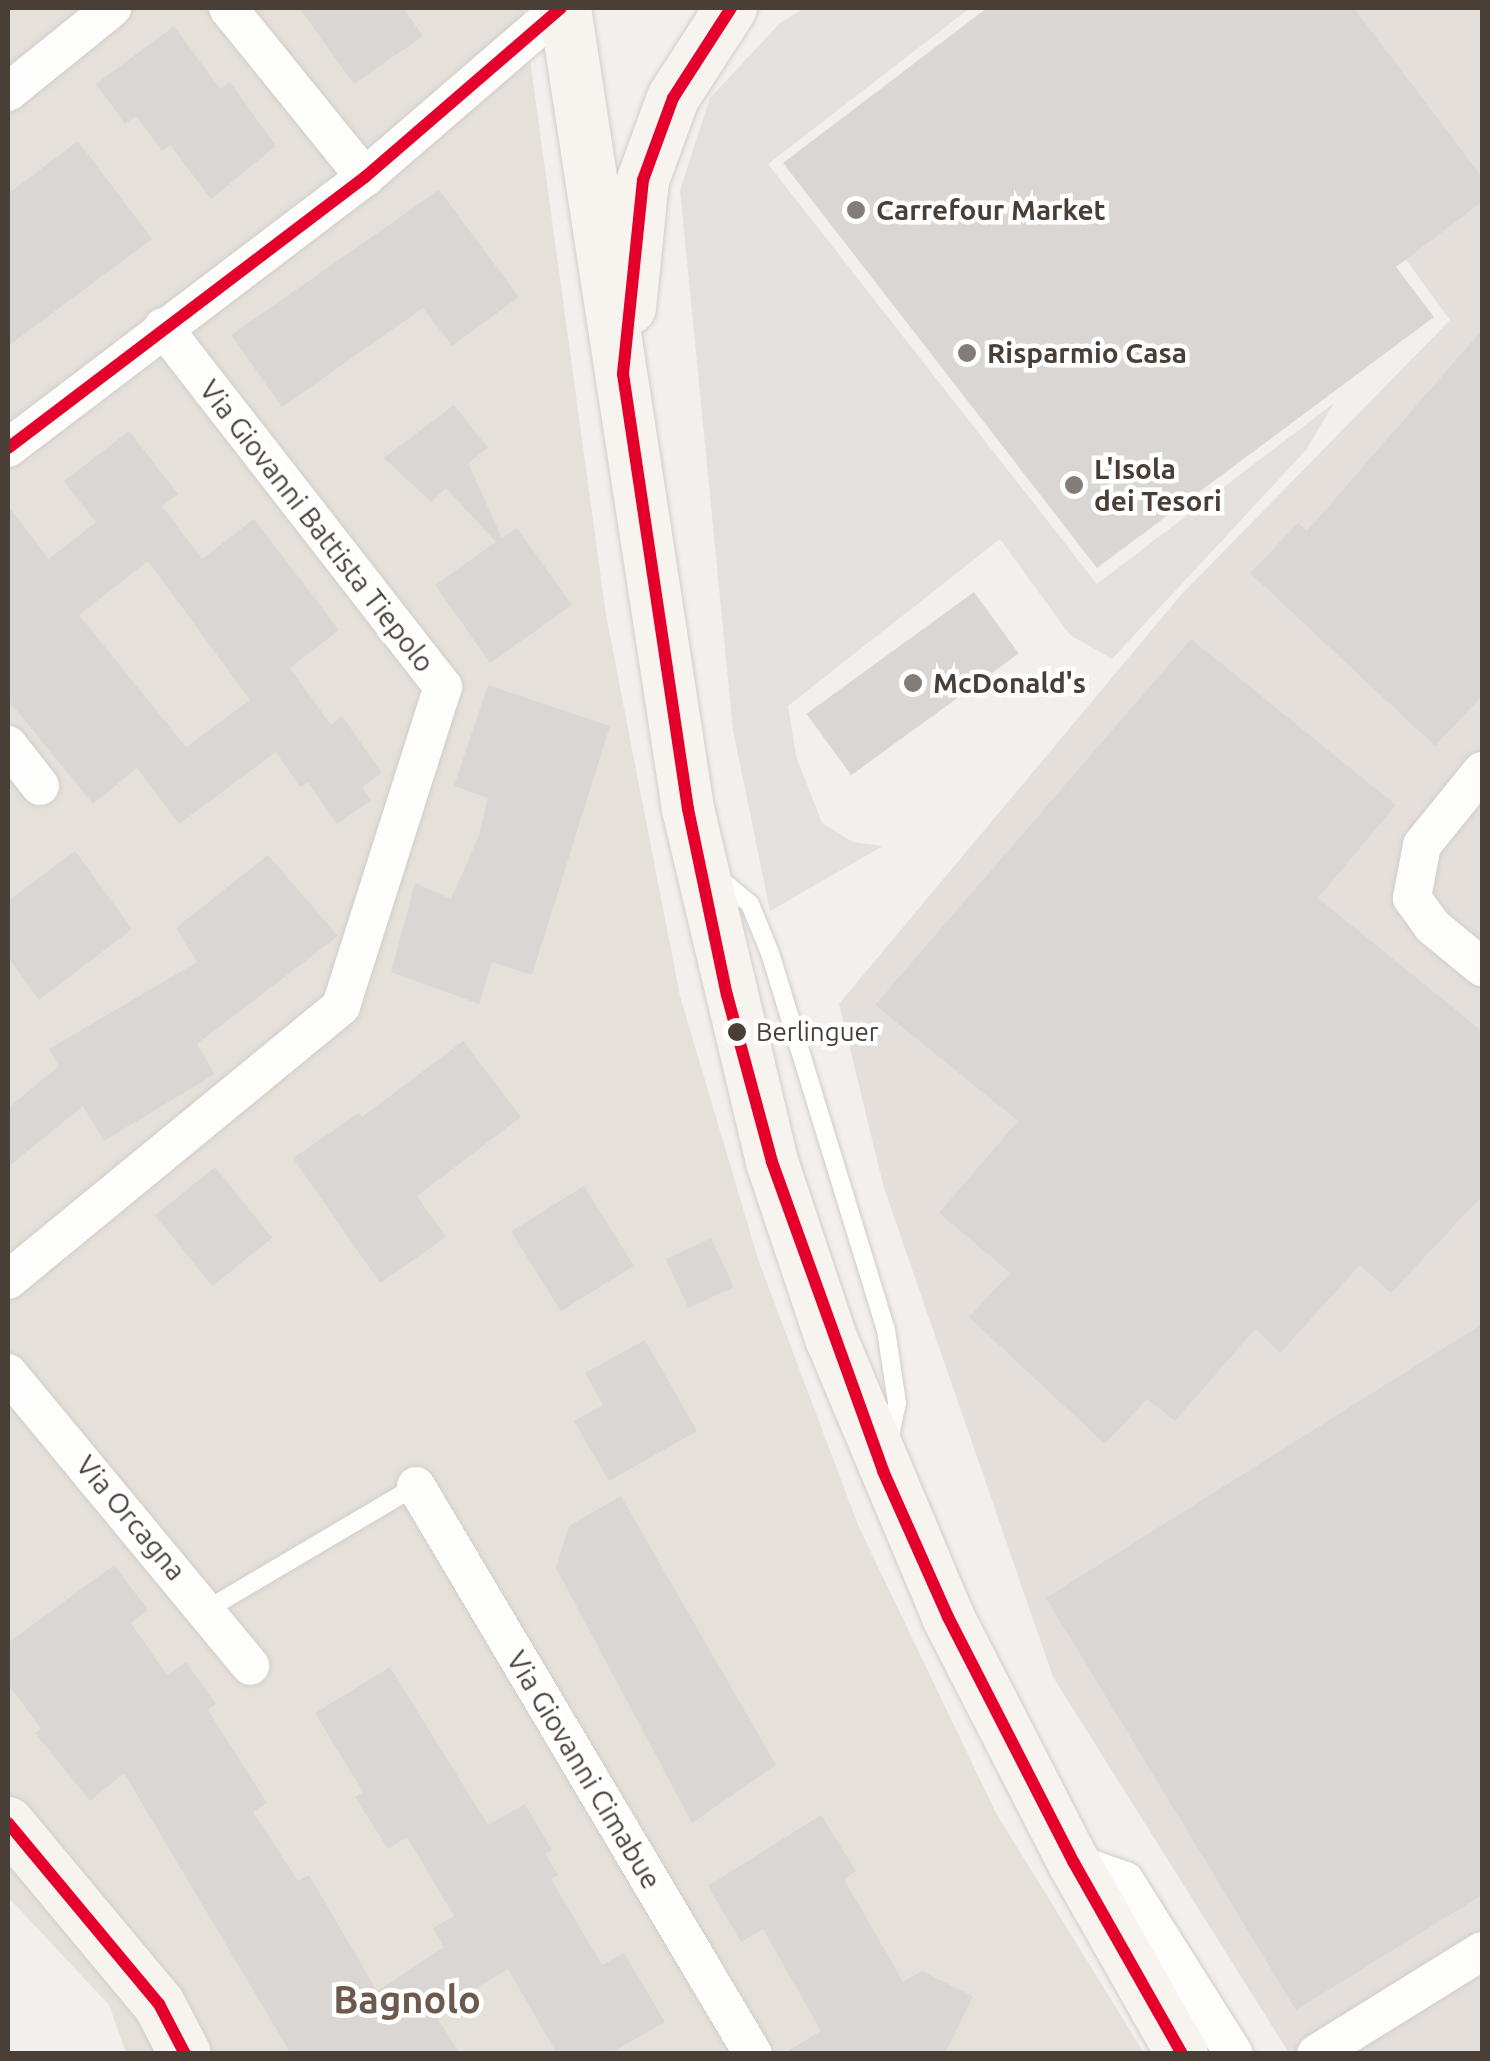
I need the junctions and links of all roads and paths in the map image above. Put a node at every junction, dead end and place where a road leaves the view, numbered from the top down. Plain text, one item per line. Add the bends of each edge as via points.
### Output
1 (112, 8) edge
2 (228, 8) edge
3 (563, 8) edge
4 (731, 8) edge
5 (8, 92) edge
6 (365, 177) junction
7 (163, 327) junction
8 (623, 374) junction
9 (8, 448) edge
10 (8, 745) edge
11 (1482, 771) edge
12 (40, 786) dead end
13 (1482, 968) edge
14 (8, 1280) edge
15 (8, 1373) edge
16 (416, 1486) joint
17 (208, 1610) junction
18 (250, 1666) dead end
19 (8, 1822) edge
20 (1074, 1864) junction
21 (1482, 1952) edge
22 (185, 2054) edge
23 (752, 2054) edge
24 (1182, 2054) edge
25 (1234, 2054) edge
26 (1316, 2054) edge

1 - 5 street
2 - 6 street
3 - 6 street
3 - 8 main road
4 - 8 main road via 673,98 644,180
6 - 7 street
7 - 9 street
7 - 14 street, Via Giovanni Battista Tiepolo via 443,687 341,1006
8 - 20 main road via 698,860 772,1162 882,1470 948,1617
10 - 12 street
11 - 13 street via 1422,844 1412,898 1432,926
15 - 17 street, Via Orcagna
16 - 17 lane
16 - 23 street, Via Giovanni Cimabue
17 - 18 street, Via Orcagna
19 - 22 main road via 159,2004
20 - 24 main road
20 - 25 street via 1125,1881
21 - 26 street

